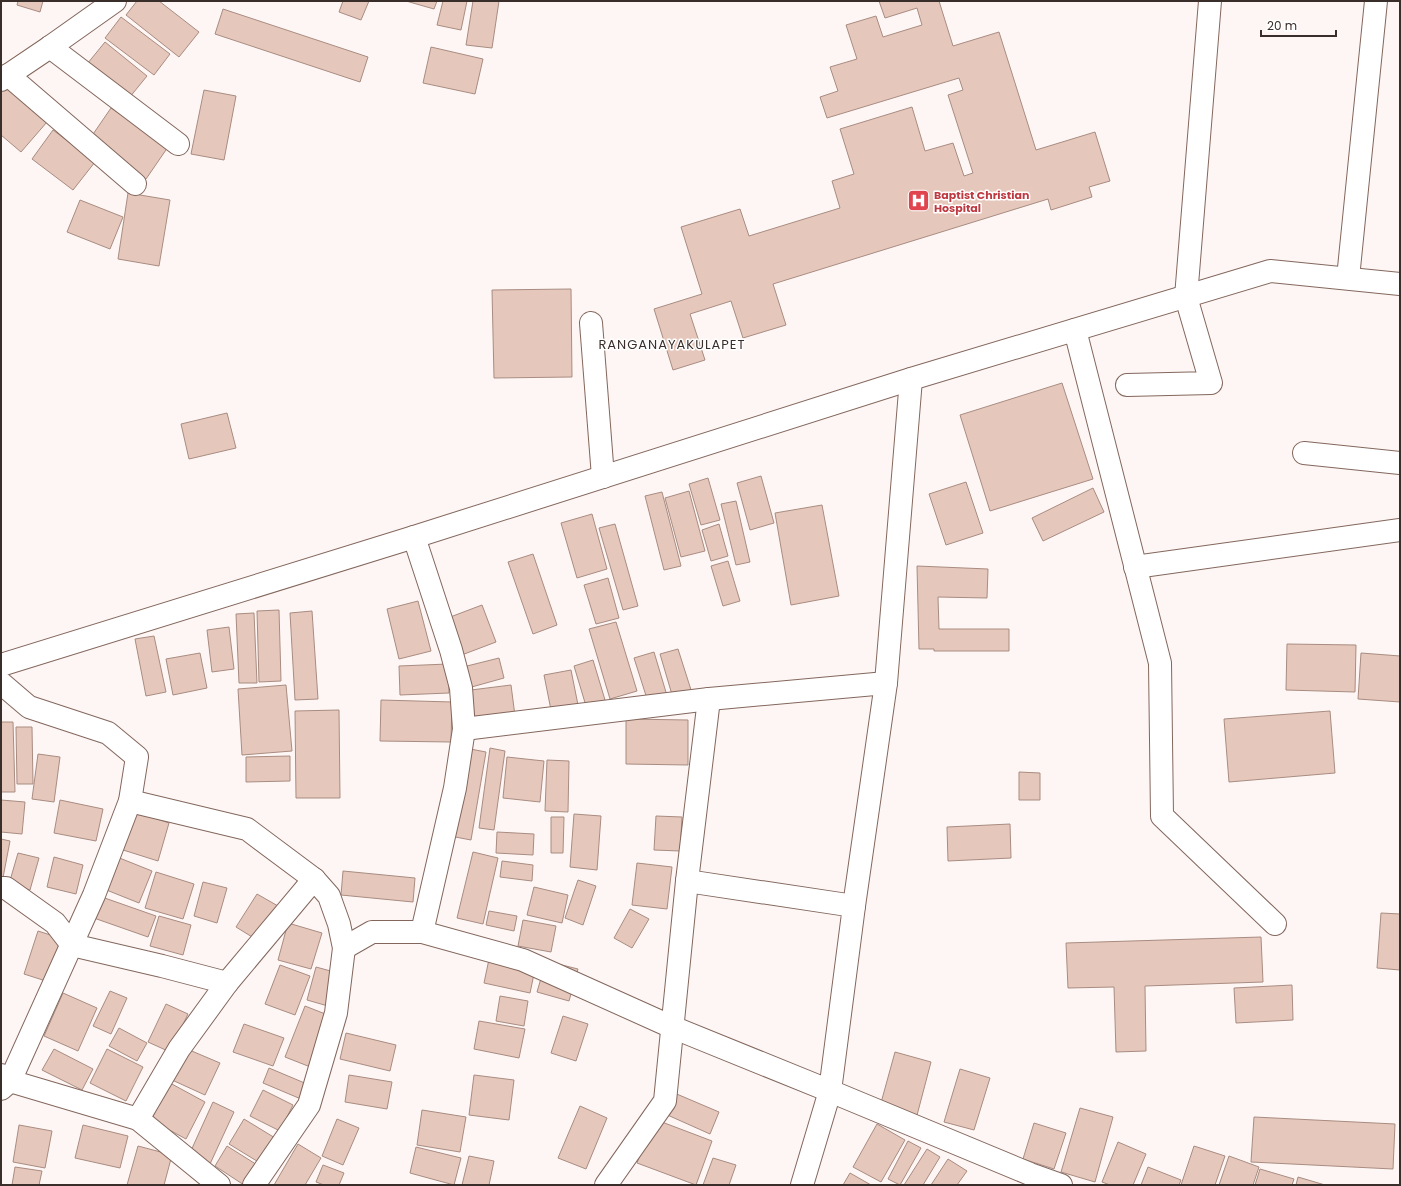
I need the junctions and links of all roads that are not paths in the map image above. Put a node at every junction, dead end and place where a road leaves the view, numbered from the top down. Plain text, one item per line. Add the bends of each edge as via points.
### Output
1 (115, 1) edge
2 (1210, 1) edge
3 (1376, 1) edge
4 (50, 47) junction
5 (4, 77) edge
6 (178, 144) dead end
7 (134, 184) dead end
8 (1348, 278) junction
9 (1400, 284) edge
10 (1186, 297) junction
11 (591, 323) dead end
12 (1075, 330) junction
13 (911, 379) junction
14 (1127, 385) dead end
15 (1304, 452) dead end
16 (1400, 463) edge
17 (603, 477) junction
18 (1400, 530) edge
19 (414, 537) junction
20 (1135, 567) junction
21 (1, 665) edge
22 (886, 683) junction
23 (1, 684) edge
24 (709, 699) junction
25 (464, 729) junction
26 (130, 801) junction
27 (314, 880) junction
28 (687, 881) junction
29 (1, 888) edge
30 (854, 906) junction
31 (1275, 924) dead end
32 (422, 932) junction
33 (72, 945) junction
34 (344, 948) junction
35 (227, 983) junction
36 (672, 1027) junction
37 (4, 1082) edge
38 (830, 1091) junction
39 (138, 1120) junction
40 (1027, 1180) edge
41 (219, 1185) edge
42 (254, 1185) edge
43 (606, 1185) edge
44 (802, 1185) edge
45 (1061, 1185) edge

1 - 4 street
2 - 10 street
3 - 8 street
4 - 5 street
4 - 6 street
5 - 7 street
8 - 9 street
8 - 10 street via 1270,271
10 - 12 street
10 - 14 street via 1210,382
11 - 17 street
12 - 13 street
12 - 20 street
13 - 17 street
13 - 22 street
15 - 16 street
17 - 19 street
18 - 20 street
19 - 21 street
19 - 25 street via 461,688
20 - 31 street via 1160,663 1162,816
22 - 24 street
22 - 30 street
23 - 26 street via 29,708 108,733 137,757
24 - 25 street
24 - 28 street
25 - 32 street via 455,788
26 - 27 street via 247,829
26 - 33 street
27 - 34 street via 329,896
27 - 35 street
28 - 30 street
28 - 36 street
29 - 33 street via 6,888 55,923
30 - 38 street
32 - 34 street via 372,932
32 - 36 street via 523,960
33 - 35 street
33 - 37 street
34 - 42 street via 336,1013 309,1104
35 - 39 street via 179,1049
36 - 38 street
36 - 43 street via 665,1101
37 - 39 street
38 - 40 street
38 - 44 street
39 - 41 street
40 - 45 street

